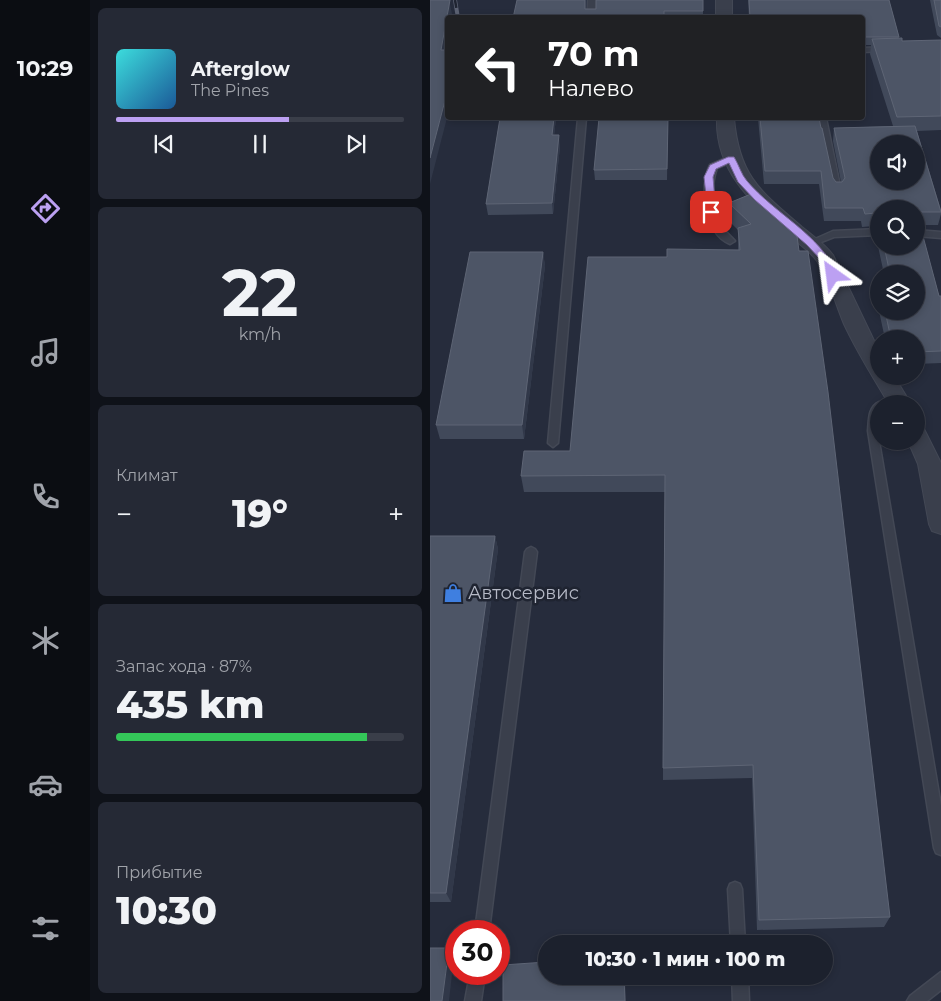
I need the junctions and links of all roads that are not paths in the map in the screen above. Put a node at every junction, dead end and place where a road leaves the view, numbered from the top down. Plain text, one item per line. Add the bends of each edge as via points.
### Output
1 (592, 0) edge
2 (724, 0) edge
3 (591, 15) edge
4 (724, 15) edge
5 (891, 49) edge
6 (865, 50) edge
7 (582, 120) edge
8 (725, 120) edge
9 (822, 120) edge
10 (731, 159) junction
11 (837, 191) edge
12 (870, 232) edge
13 (925, 233) edge
14 (941, 234) edge
15 (730, 241) dead end
16 (810, 243) junction
17 (870, 356) edge
18 (553, 443) dead end
19 (876, 450) edge
20 (923, 450) edge
21 (941, 524) edge
22 (531, 552) dead end
23 (941, 848) edge
24 (736, 889) dead end
25 (483, 920) edge
26 (738, 935) edge
27 (941, 980) edge
28 (475, 985) edge
29 (740, 985) edge
30 (473, 1001) edge
31 (741, 1001) edge
32 (915, 1001) edge

1 - 3 lane
2 - 4 street
5 - 6 lane
7 - 18 lane
8 - 10 street via 725,138
9 - 11 lane
10 - 15 lane via 713,167 708,177 714,223
10 - 16 street via 741,180
12 - 16 lane via 833,234
13 - 14 lane
16 - 17 street via 826,260
19 - 23 lane
20 - 21 street via 930,464
22 - 25 lane
24 - 26 lane
27 - 32 lane
28 - 30 lane
29 - 31 lane

